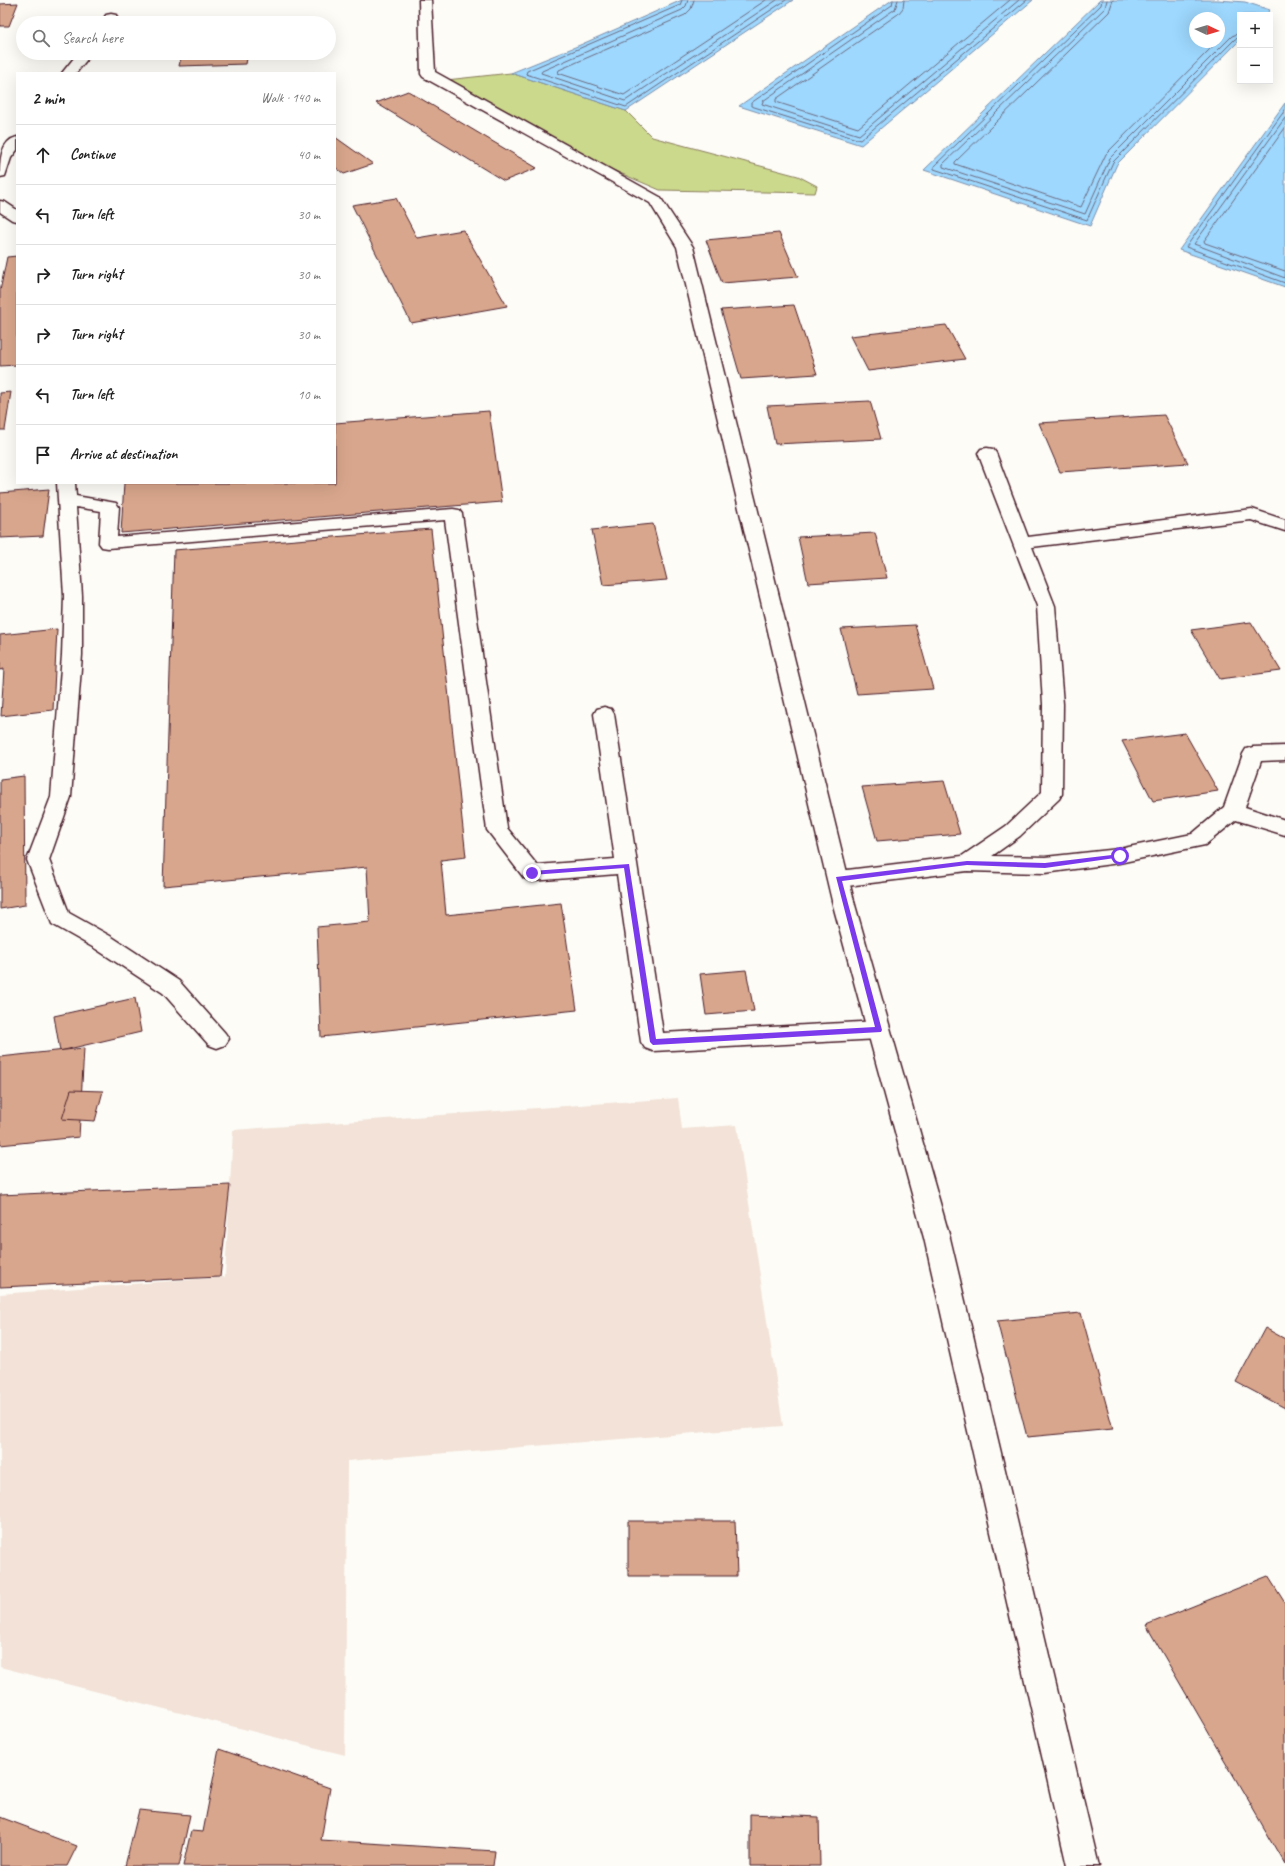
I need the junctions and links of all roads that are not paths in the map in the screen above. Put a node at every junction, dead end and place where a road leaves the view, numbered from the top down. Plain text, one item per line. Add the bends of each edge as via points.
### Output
1 (425, 0) edge
2 (79, 60) edge
3 (70, 72) edge
4 (16, 142) edge
5 (0, 174) edge
6 (0, 205) edge
7 (16, 216) edge
8 (988, 453) dead end
9 (66, 492) edge
10 (1285, 526) edge
11 (1022, 543) junction
12 (604, 714) dead end
13 (1285, 753) edge
14 (1234, 810) junction
15 (1285, 828) edge
16 (967, 863) junction
17 (627, 866) junction
18 (839, 879) junction
19 (879, 1030) junction
20 (217, 1039) dead end
21 (1083, 1866) edge

1 - 18 street via 428,74 655,200 685,247
2 - 3 street
4 - 5 street via 4,157
6 - 7 street
8 - 11 street
9 - 17 street via 110,507 108,543 453,514 497,830 532,873
9 - 20 street via 73,596 67,729 61,797 38,860 60,918 171,987
10 - 11 street via 1252,514
11 - 16 street via 1046,606 1053,704 1052,794 1012,831
12 - 17 street
13 - 14 street via 1252,754
14 - 15 street
14 - 16 street via 1198,840 1127,854 1045,865
16 - 18 street
17 - 19 street via 653,1042
18 - 19 street
19 - 21 street via 937,1238

